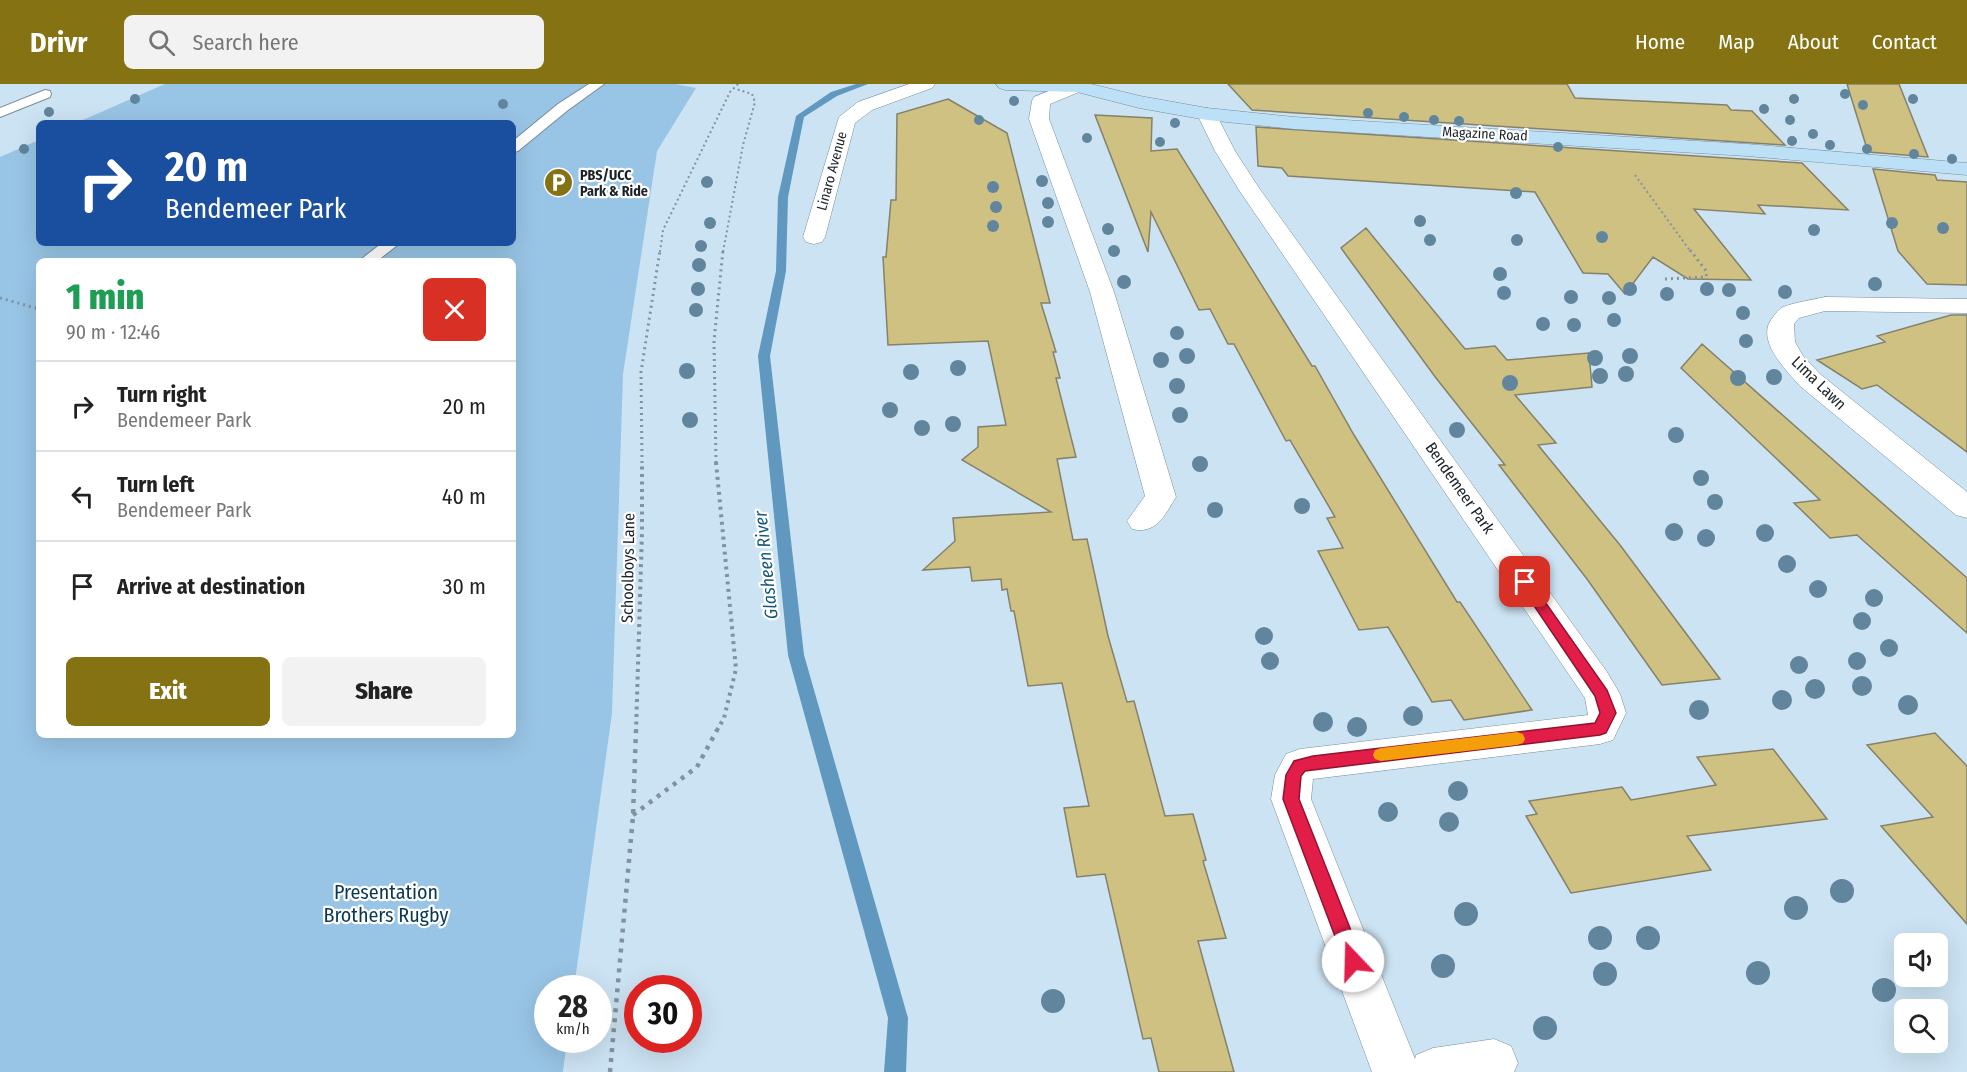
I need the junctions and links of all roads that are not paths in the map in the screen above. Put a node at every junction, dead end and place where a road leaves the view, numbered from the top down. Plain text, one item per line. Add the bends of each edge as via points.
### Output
1 (597, 84) edge
2 (926, 84) edge
3 (1005, 84) edge
4 (1077, 85) edge
5 (45, 94) dead end
6 (0, 112) edge
7 (1207, 114) junction
8 (516, 146) edge
9 (1967, 169) edge
10 (814, 237) dead end
11 (388, 246) edge
12 (371, 258) edge
13 (1967, 306) edge
14 (1967, 508) edge
15 (1143, 520) dead end
16 (1494, 1063) dead end
17 (1396, 1072) edge
18 (1433, 1072) edge

1 - 8 lane
2 - 10 street, Linaro Avenue via 864,106 846,121
3 - 4 main road, Magazine Road
4 - 7 main road, Magazine Road via 1139,102
4 - 15 street via 1041,101 1039,119 1102,292 1161,497
5 - 6 lane
7 - 9 main road, Magazine Road via 1364,128 1747,150
7 - 17 street, Bendemeer Park via 1250,190 1594,682 1608,713 1600,729 1313,763 1300,765 1294,775 1291,799
11 - 12 lane
13 - 14 street, Lima Lawn via 1825,304 1790,313 1780,330 1792,360 1810,380
16 - 18 street

